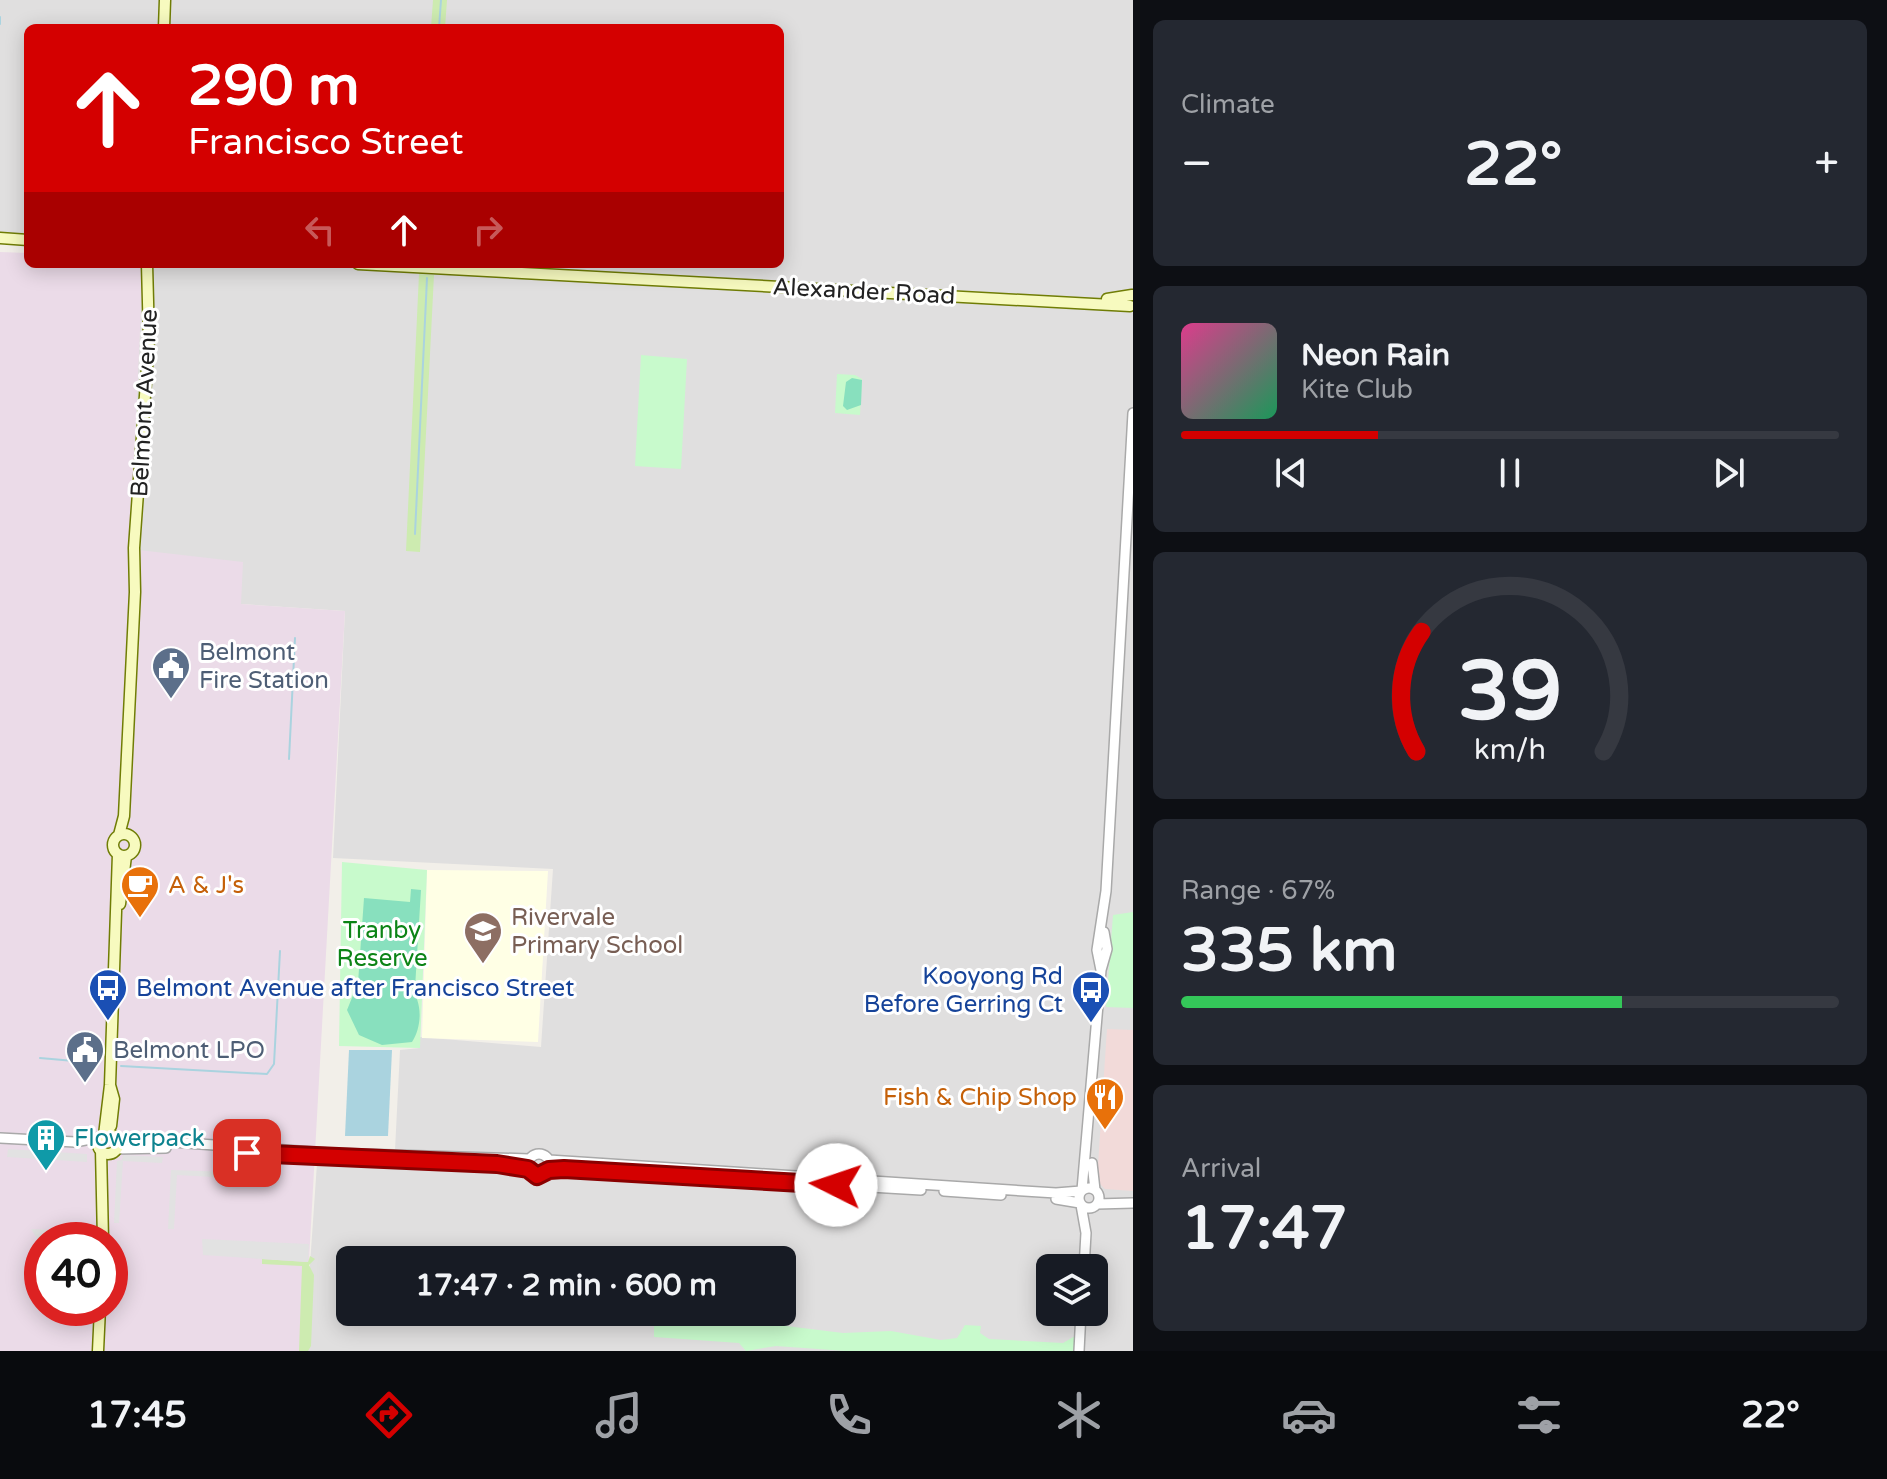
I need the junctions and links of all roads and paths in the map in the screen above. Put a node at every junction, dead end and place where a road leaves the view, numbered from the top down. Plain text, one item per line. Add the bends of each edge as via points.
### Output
1 (165, 0) edge
2 (164, 24) edge
3 (24, 240) edge
4 (0, 241) edge
5 (24, 245) edge
6 (147, 268) edge
7 (154, 268) edge
8 (434, 268) edge
9 (528, 268) edge
10 (149, 282) junction
11 (1132, 305) edge
12 (1133, 413) edge
13 (124, 835) junction
14 (122, 855) junction
15 (1098, 1016) junction
16 (0, 1138) edge
17 (108, 1143) junction
18 (529, 1164) junction
19 (549, 1165) junction
20 (1082, 1190) junction
21 (1096, 1198) junction
22 (1133, 1200) edge
23 (1080, 1204) junction
24 (103, 1222) edge
25 (1086, 1233) junction
26 (1085, 1254) edge
27 (99, 1326) edge
28 (1080, 1326) edge
29 (98, 1351) edge
30 (1079, 1351) edge

1 - 2 main road
3 - 4 main road
4 - 5 main road
6 - 10 main road, Belmont Avenue
7 - 10 main road, Belmont Avenue
8 - 11 main road, Alexander Road
9 - 11 main road, Alexander Road via 1103,299
10 - 13 main road, Belmont Avenue
12 - 15 street via 1103,930 1097,950
13 - 14 main road via 113,844
13 - 14 main road via 135,847
14 - 17 main road
15 - 20 street
15 - 21 street via 1092,1169
16 - 17 street
17 - 18 street
17 - 24 main road
18 - 19 street via 541,1154
18 - 19 street via 537,1176
19 - 20 street via 1056,1193
19 - 23 street
20 - 21 street
20 - 23 street
21 - 22 street
21 - 23 street
21 - 25 street
23 - 25 street
25 - 26 street
27 - 29 main road
28 - 30 street

